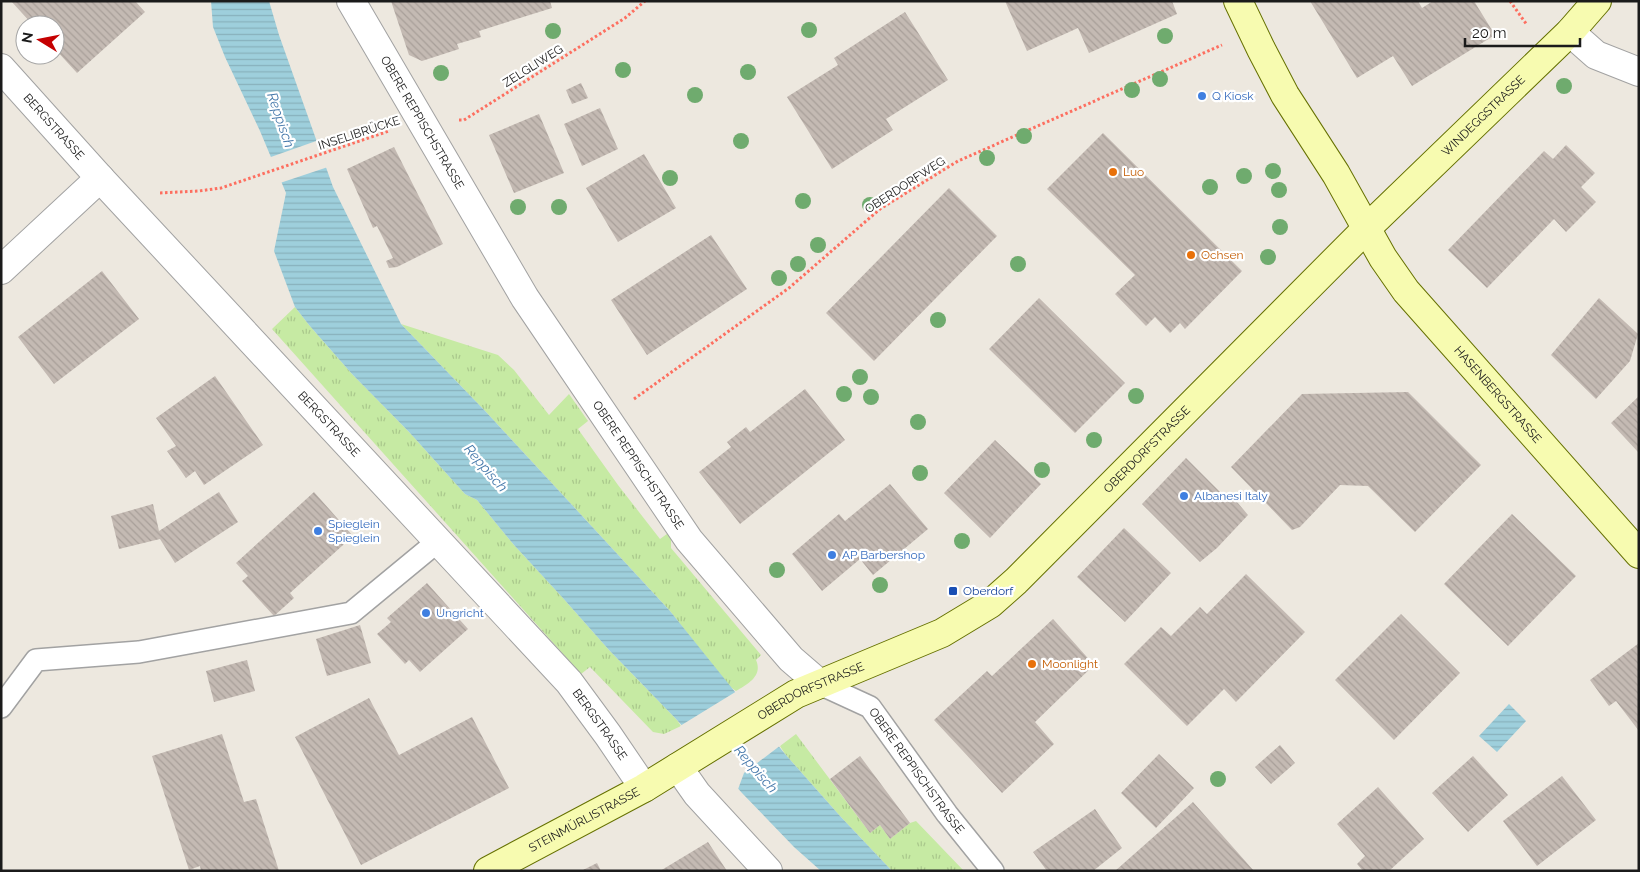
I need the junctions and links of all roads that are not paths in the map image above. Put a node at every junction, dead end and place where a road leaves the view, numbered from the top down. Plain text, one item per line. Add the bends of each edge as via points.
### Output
1 (351, 1) edge
2 (1238, 1) edge
3 (1597, 1) edge
4 (1570, 32) junction
5 (1, 68) edge
6 (1639, 72) edge
7 (100, 178) junction
8 (1367, 228) junction
9 (1, 270) edge
10 (437, 542) junction
11 (1639, 554) edge
12 (820, 684) junction
13 (1, 707) edge
14 (687, 762) junction
15 (644, 788) junction
16 (488, 871) edge
17 (768, 871) edge
18 (994, 871) edge

1 - 12 street, OBERE REPPISCHSTRASSE via 525,298 689,540 791,660
2 - 8 street via 1285,95
3 - 4 street, WINDEGGSTRASSE
4 - 6 street via 1596,55
4 - 8 street, WINDEGGSTRASSE
5 - 7 street, BERGSTRASSE
7 - 9 street
7 - 10 street, BERGSTRASSE
8 - 11 street, HASENBERGSTRASSE via 1406,291
8 - 12 street, OBERDORFSTRASSE via 990,604 942,633
10 - 13 lane via 350,613 139,652 36,660
10 - 15 street, BERGSTRASSE via 569,682
12 - 14 street, OBERDORFSTRASSE via 772,708
12 - 18 lane, OBERE REPPISCHSTRASSE via 870,707 947,814
14 - 15 street, STEINMÜRLISTRASSE
14 - 17 street via 697,794
15 - 16 street, STEINMÜRLISTRASSE

